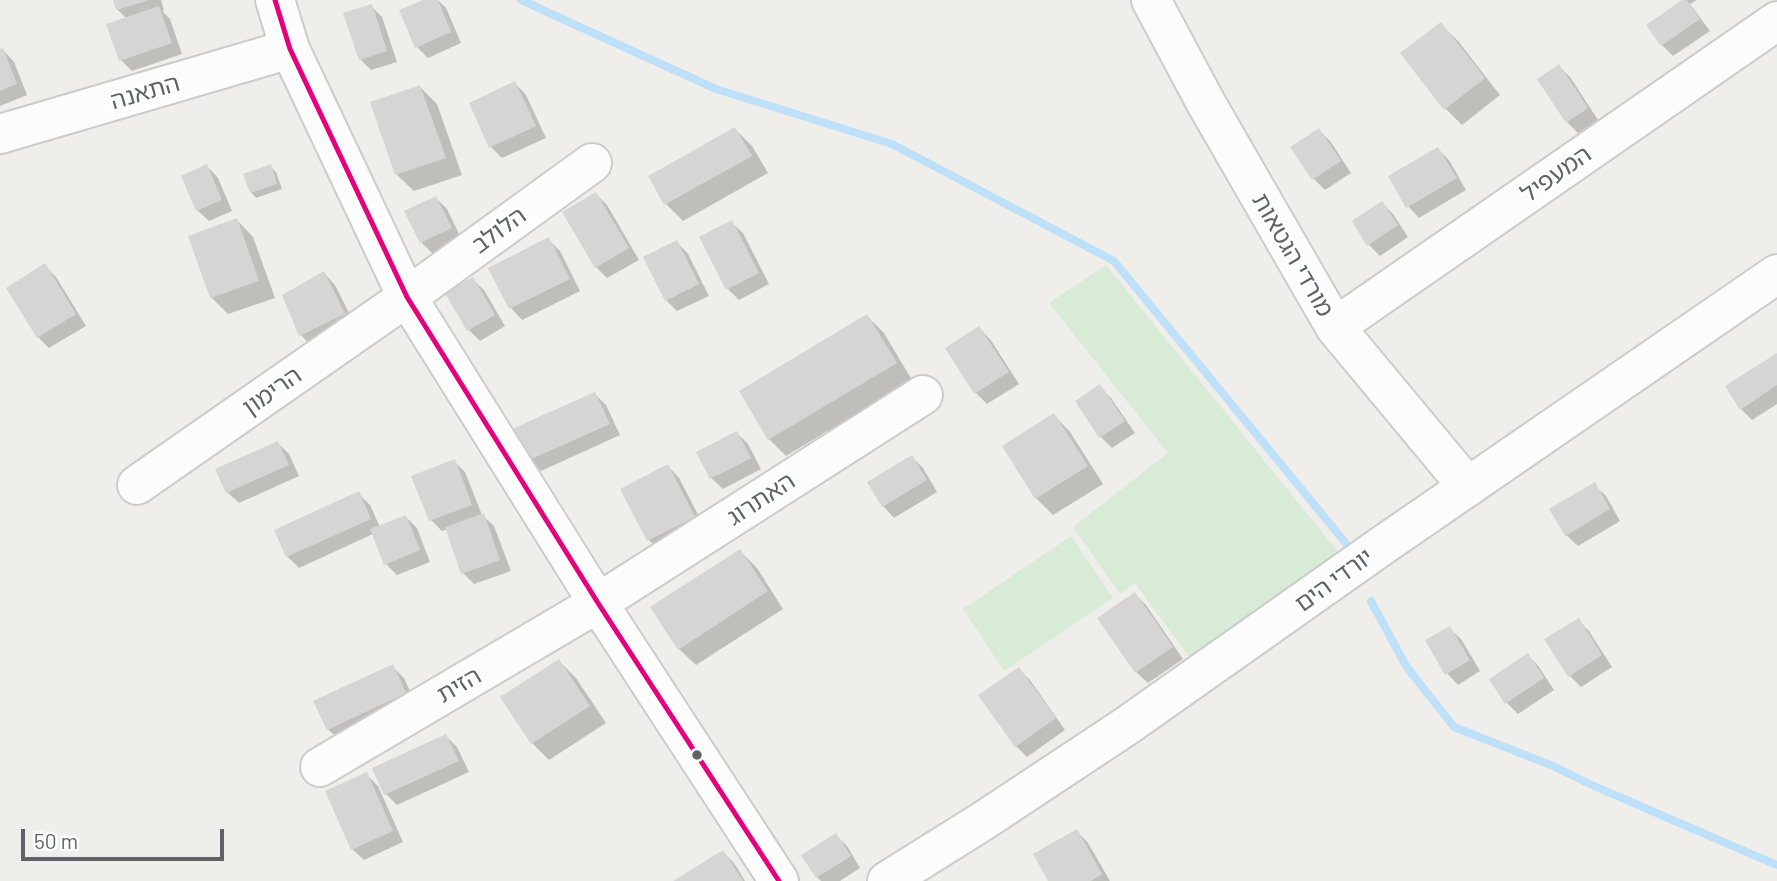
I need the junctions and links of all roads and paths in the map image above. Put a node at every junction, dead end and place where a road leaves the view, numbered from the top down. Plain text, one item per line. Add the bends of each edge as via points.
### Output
1 (275, 0) edge
2 (1151, 0) edge
3 (1777, 21) edge
4 (290, 49) junction
5 (0, 134) edge
6 (592, 163) dead end
7 (1777, 274) edge
8 (407, 296) junction
9 (1335, 327) junction
10 (923, 395) dead end
11 (137, 485) dead end
12 (1468, 487) junction
13 (598, 603) junction
14 (320, 767) dead end
15 (779, 881) edge
16 (887, 881) edge

1 - 4 street
2 - 9 street, מורדי הגטאות
3 - 9 street, המעפיל
4 - 5 street, התאנה
4 - 8 street
6 - 8 street, הלולב
7 - 12 street, יורדי הים
8 - 11 street, הרימון
8 - 13 street
9 - 12 street, מורדי הגטאות
10 - 13 street, האתרוג
12 - 16 street, יורדי הים via 1125,727
13 - 14 street, הזית
13 - 15 street

